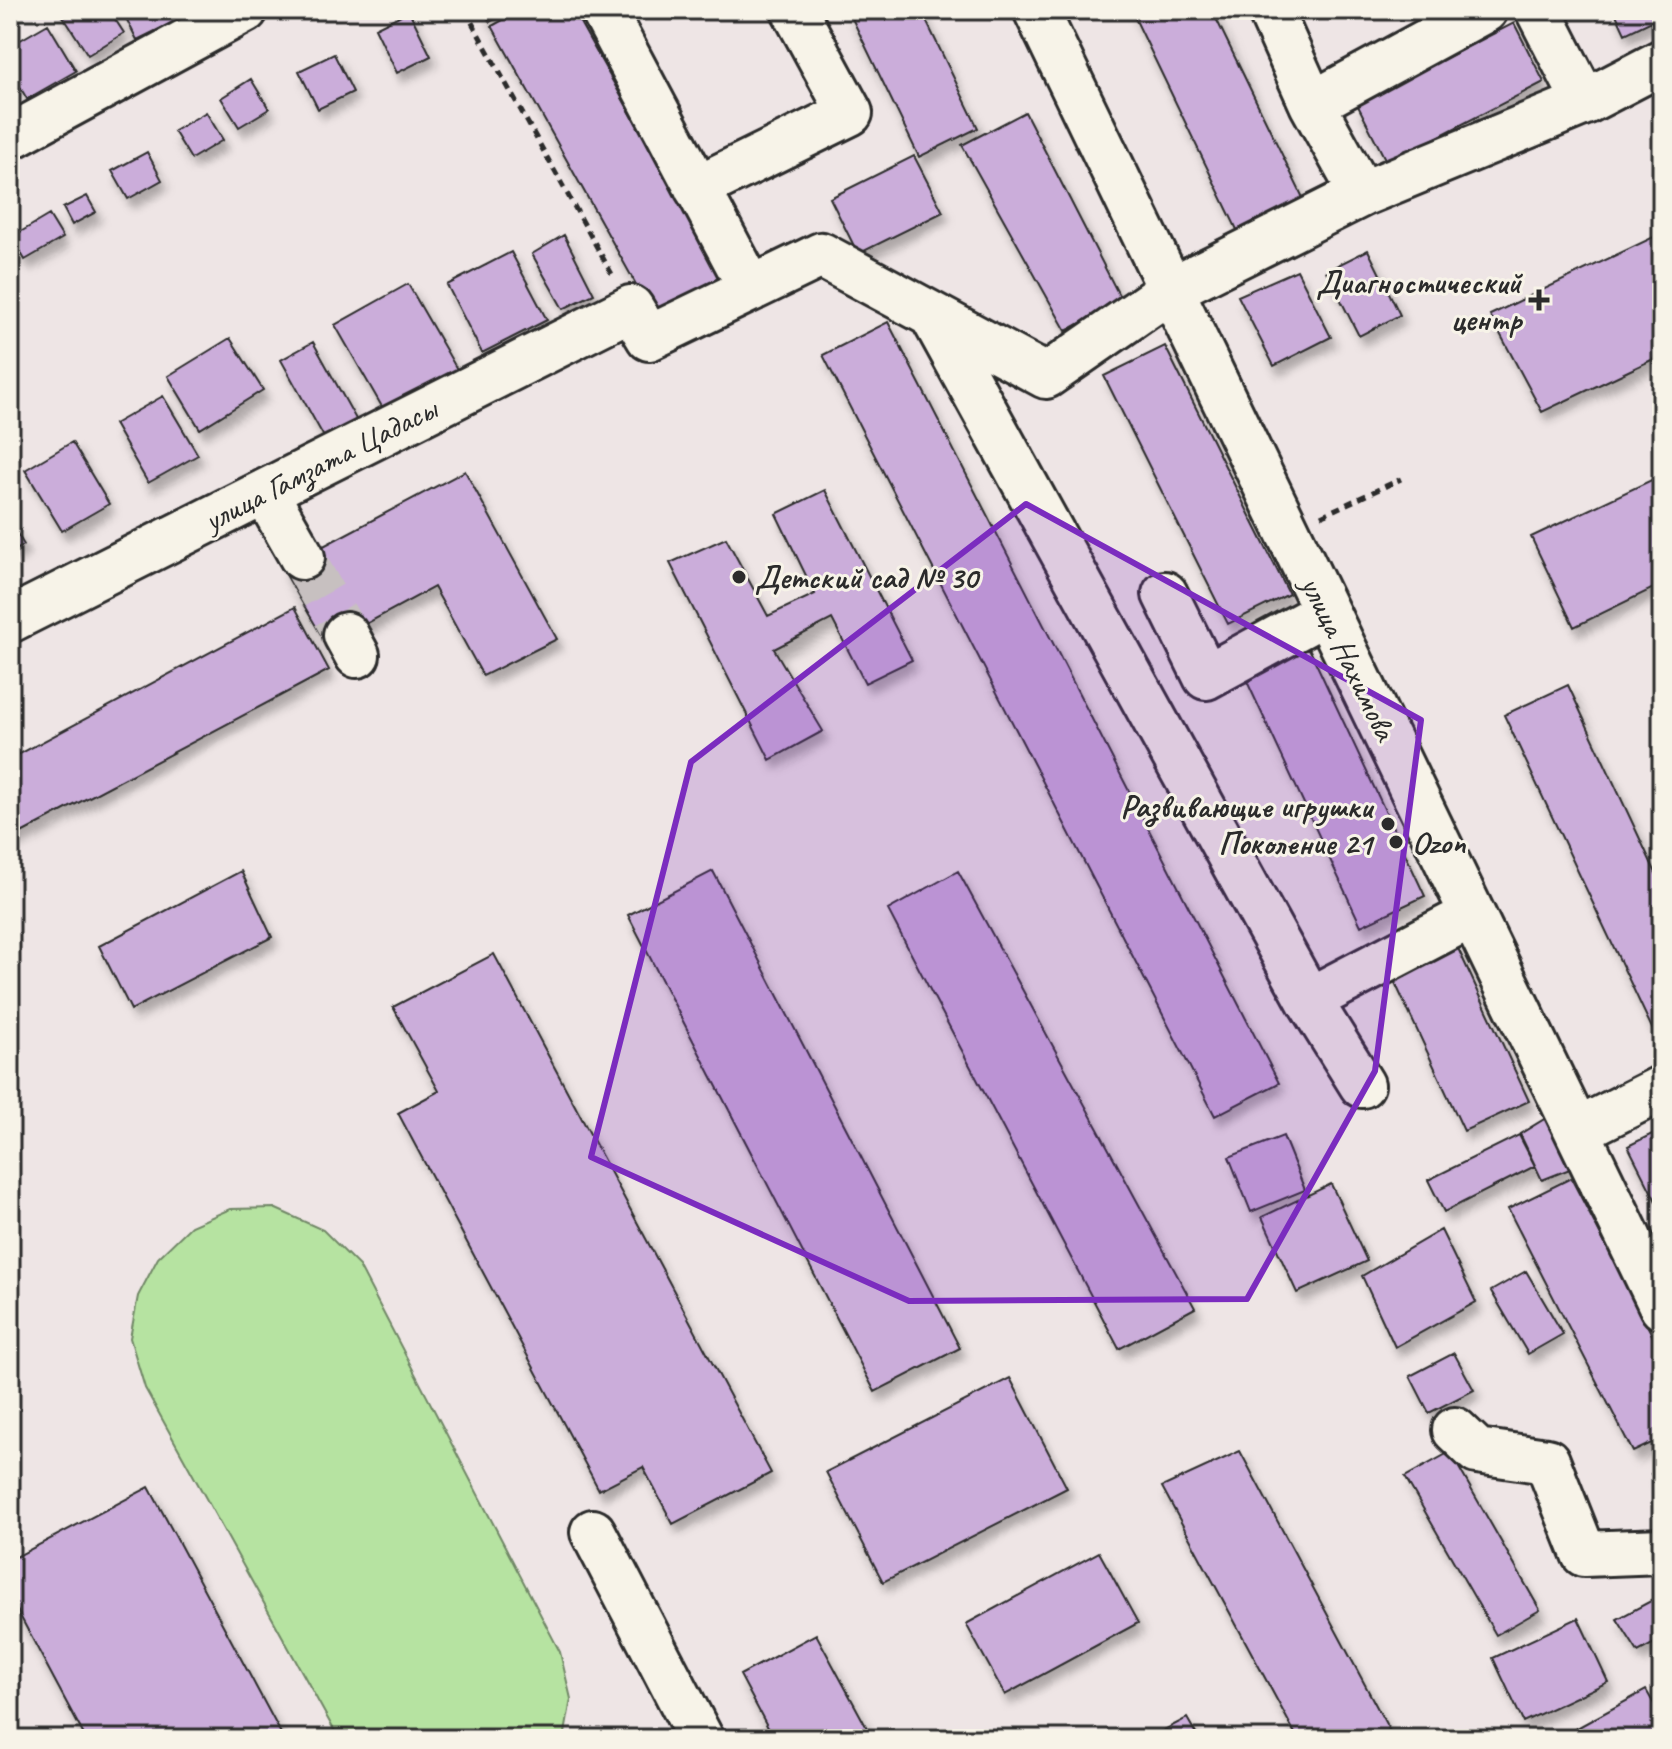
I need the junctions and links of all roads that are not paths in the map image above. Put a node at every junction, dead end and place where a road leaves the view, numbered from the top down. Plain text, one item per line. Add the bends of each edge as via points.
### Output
1 (245, 10) edge
2 (603, 10) edge
3 (794, 10) edge
4 (1036, 10) edge
5 (1270, 10) edge
6 (1485, 10) edge
7 (1538, 10) edge
8 (1662, 62) edge
9 (1585, 102) junction
10 (1312, 104) junction
11 (10, 137) edge
12 (697, 188) junction
13 (1362, 194) junction
14 (751, 289) junction
15 (1170, 290) junction
16 (932, 315) junction
17 (265, 492) junction
18 (302, 557) tunnel mouth
19 (1165, 594) dead end
20 (1326, 612) junction
21 (10, 620) edge
22 (1472, 915) junction
23 (1309, 1000) junction
24 (1362, 1085) dead end
25 (1662, 1088) edge
26 (1577, 1131) junction
27 (1662, 1307) edge
28 (1455, 1430) dead end
29 (593, 1532) dead end
30 (1662, 1551) edge
31 (701, 1739) edge

1 - 11 street
2 - 12 street
3 - 12 street via 850,113
4 - 15 street, улица Нахимова
5 - 10 street
6 - 10 street
7 - 9 street
8 - 9 street
9 - 13 street
10 - 13 street
12 - 14 street
13 - 15 street
14 - 16 street via 821,255
14 - 17 street, улица Гамзата Цадасы via 649,338 631,308
15 - 16 street via 1046,376
15 - 20 street, улица Нахимова
16 - 23 street
17 - 18 street
17 - 21 street, улица Гамзата Цадасы
19 - 20 street via 1206,677
20 - 22 street, улица Нахимова
22 - 23 street
22 - 26 street, улица Нахимова
23 - 24 street
25 - 26 street
26 - 27 street, улица Нахимова
28 - 30 street via 1477,1451 1547,1461 1584,1554
29 - 31 street

